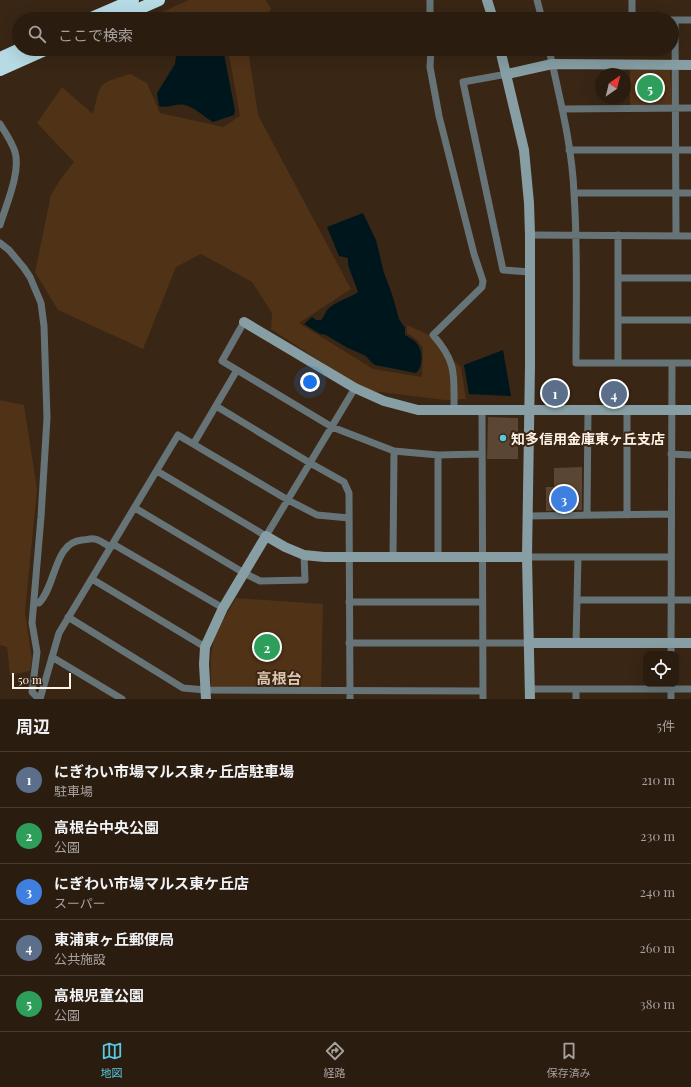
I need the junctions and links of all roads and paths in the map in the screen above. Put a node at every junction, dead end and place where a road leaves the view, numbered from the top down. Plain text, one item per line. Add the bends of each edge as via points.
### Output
1 (132, 0) edge
2 (159, 0) edge
3 (430, 0) edge
4 (487, 0) edge
5 (537, 0) edge
6 (632, 0) edge
7 (105, 12) edge
8 (132, 12) edge
9 (430, 12) edge
10 (491, 12) edge
11 (540, 12) edge
12 (632, 12) edge
13 (679, 20) edge
14 (691, 20) edge
15 (12, 53) edge
16 (31, 56) edge
17 (431, 56) edge
18 (502, 56) edge
19 (550, 56) edge
20 (675, 56) edge
21 (0, 58) edge
22 (552, 64) junction
23 (675, 65) junction
24 (691, 65) edge
25 (0, 70) edge
26 (507, 74) junction
27 (675, 108) junction
28 (691, 108) edge
29 (562, 109) junction
30 (0, 124) edge
31 (569, 150) junction
32 (675, 150) junction
33 (691, 150) edge
34 (574, 193) junction
35 (676, 193) junction
36 (691, 193) edge
37 (0, 225) edge
38 (530, 235) junction
39 (576, 235) junction
40 (618, 235) junction
41 (676, 236) junction
42 (691, 236) edge
43 (0, 243) edge
44 (530, 272) junction
45 (618, 278) junction
46 (691, 278) edge
47 (618, 320) junction
48 (691, 320) edge
49 (244, 322) joint
50 (618, 363) junction
51 (672, 363) junction
52 (691, 363) edge
53 (237, 370) junction
54 (355, 388) junction
55 (216, 406) junction
56 (454, 409) junction
57 (482, 410) junction
58 (530, 410) junction
59 (588, 410) junction
60 (627, 410) junction
61 (672, 410) junction
62 (691, 410) edge
63 (332, 426) junction
64 (194, 443) junction
65 (394, 451) junction
66 (482, 454) junction
67 (671, 454) junction
68 (438, 455) junction
69 (691, 455) edge
70 (310, 463) junction
71 (157, 471) junction
72 (288, 500) junction
73 (135, 508) junction
74 (671, 514) junction
75 (587, 515) junction
76 (627, 515) junction
77 (528, 516) junction
78 (349, 518) junction
79 (266, 536) junction
80 (112, 546) junction
81 (304, 555) junction
82 (349, 557) junction
83 (393, 557) junction
84 (438, 557) junction
85 (482, 557) junction
86 (527, 557) junction
87 (578, 557) junction
88 (671, 557) junction
89 (244, 573) junction
90 (92, 579) junction
91 (577, 600) junction
92 (671, 600) junction
93 (691, 600) edge
94 (349, 602) junction
95 (482, 602) junction
96 (34, 603) junction
97 (223, 608) junction
98 (68, 617) junction
99 (349, 643) junction
100 (529, 643) junction
101 (576, 643) junction
102 (671, 643) junction
103 (691, 643) edge
104 (482, 644) junction
105 (205, 647) junction
106 (671, 651) edge
107 (52, 657) junction
108 (671, 687) edge
109 (576, 689) junction
110 (691, 689) edge
111 (350, 690) junction
112 (482, 691) junction
113 (206, 694) edge
114 (530, 694) edge
115 (40, 699) edge
116 (122, 699) edge
117 (350, 699) edge
118 (483, 699) edge
119 (576, 699) edge
120 (671, 699) edge

1 - 7 highway
2 - 8 highway
3 - 9 street
4 - 10 street
5 - 11 street
6 - 12 street
13 - 14 street
15 - 21 highway
16 - 25 highway
17 - 56 street via 430,67 439,116 483,281 482,287 433,335 447,353 453,368
18 - 26 street
19 - 22 street
20 - 23 street
22 - 23 street
22 - 26 street
22 - 29 street
23 - 24 street
23 - 27 street
26 - 38 street via 524,150
26 - 44 street via 463,82 503,270
27 - 28 street
27 - 29 street
27 - 32 street
29 - 31 street
30 - 37 street via 15,152 15,168 11,193
31 - 32 street
31 - 34 street
32 - 33 street
32 - 35 street
34 - 35 street
34 - 39 street
35 - 36 street
35 - 41 street
38 - 39 street
38 - 44 street
39 - 40 street
39 - 50 street via 576,363
40 - 41 street
40 - 45 street
41 - 42 street
43 - 96 street via 9,250 30,277 41,303 44,326 47,418
44 - 58 street
45 - 46 street
45 - 47 street
47 - 48 street
47 - 50 street
49 - 53 street via 222,361
49 - 54 street
50 - 51 street
51 - 52 street
51 - 61 street
53 - 55 street
53 - 63 street
54 - 56 street via 384,401 418,410
54 - 63 street
55 - 64 street
55 - 70 street
56 - 57 street
57 - 58 street
57 - 66 street
58 - 59 street
58 - 77 street
59 - 60 street
59 - 75 street
60 - 61 street
60 - 76 street
61 - 62 street
61 - 67 street
63 - 65 street
63 - 70 street
64 - 71 street via 178,435
64 - 72 street
65 - 68 street
65 - 83 street
66 - 68 street
66 - 85 street
67 - 69 street
67 - 74 street
68 - 84 street
70 - 72 street
70 - 78 street via 344,482 349,493
71 - 73 street
71 - 79 street
72 - 78 street via 316,515
72 - 79 street
73 - 80 street
73 - 89 street
74 - 76 street
74 - 88 street
75 - 76 street
75 - 77 street
77 - 86 street
78 - 82 street
79 - 81 street
79 - 89 street
80 - 90 street
80 - 96 street via 95,538 74,541 66,547 58,561 52,582 42,601
80 - 97 street
81 - 82 street
81 - 89 street via 305,580 260,581
82 - 83 street
82 - 94 street
83 - 84 street
84 - 85 street
85 - 86 street
85 - 95 street
86 - 87 street
86 - 100 street
87 - 88 street
87 - 91 street
88 - 92 street
89 - 97 street
90 - 98 street
90 - 105 street
91 - 92 street
91 - 101 street
92 - 93 street
92 - 102 street
94 - 95 street
94 - 99 street
95 - 104 street
96 - 115 street via 32,623 37,652 32,692
97 - 105 street
98 - 107 street via 58,633
98 - 113 street via 183,688
99 - 104 street
99 - 111 street
100 - 101 street
100 - 104 street
100 - 114 street
101 - 102 street
102 - 103 street
102 - 106 street
104 - 112 street
105 - 113 street
107 - 115 street
107 - 116 street
108 - 109 street
108 - 110 street
108 - 120 street
109 - 114 street
109 - 119 street
111 - 112 street
111 - 113 street
111 - 117 street
112 - 118 street

